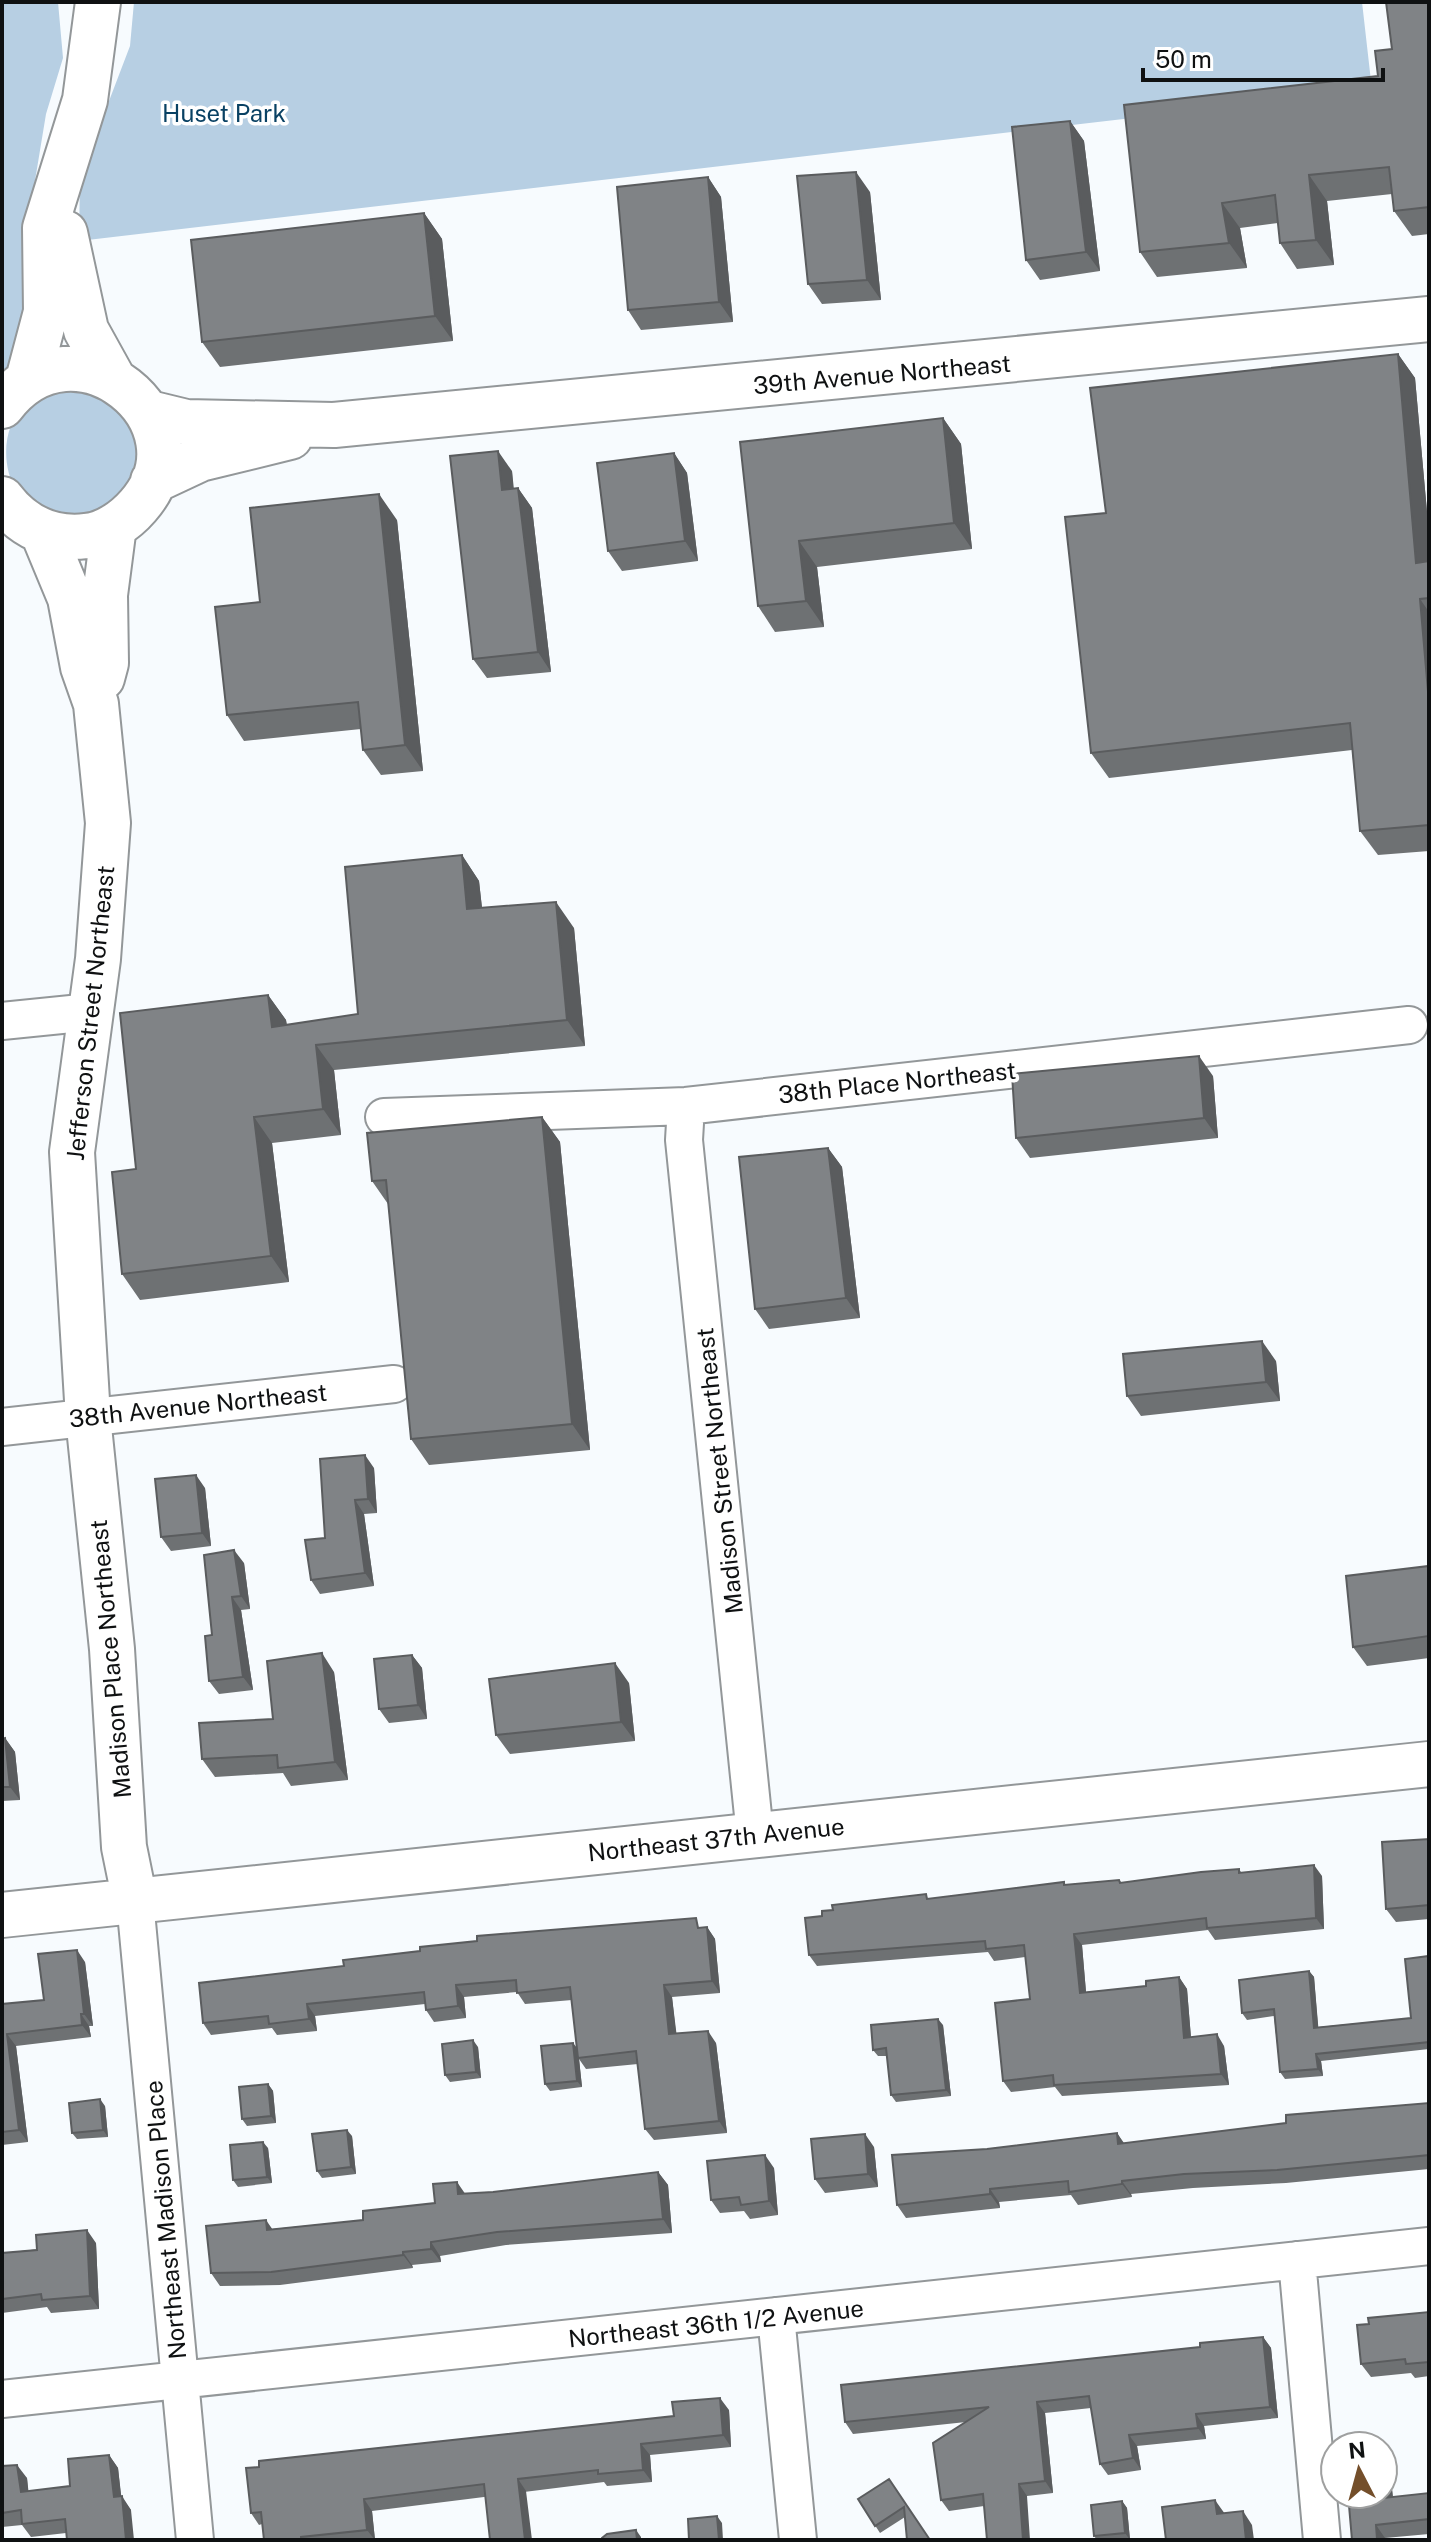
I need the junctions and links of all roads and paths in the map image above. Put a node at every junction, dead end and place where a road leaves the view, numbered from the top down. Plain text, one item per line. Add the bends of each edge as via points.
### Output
1 (98, 2) edge
2 (55, 204) junction
3 (1429, 319) edge
4 (112, 377) junction
5 (15, 393) edge
6 (149, 413) junction
7 (334, 425) junction
8 (153, 481) junction
9 (2, 499) edge
10 (114, 526) junction
11 (43, 533) junction
12 (96, 704) junction
13 (91, 1012) junction
14 (2, 1021) edge
15 (1409, 1025) dead end
16 (686, 1106) junction
17 (384, 1117) dead end
18 (394, 1384) dead end
19 (88, 1417) junction
20 (2, 1427) edge
21 (1429, 1764) edge
22 (755, 1835) junction
23 (135, 1901) junction
24 (2, 1915) edge
25 (1429, 2246) edge
26 (1297, 2260) junction
27 (776, 2316) junction
28 (180, 2380) junction
29 (2, 2399) edge
30 (195, 2540) edge
31 (798, 2540) edge
32 (1322, 2540) edge

1 - 2 street via 85,100
2 - 4 street via 86,330
2 - 5 street via 45,228 46,312
3 - 7 street, 39th Avenue Northeast
4 - 5 street via 84,368 55,370
4 - 6 street
6 - 7 street, 39th Avenue Northeast via 186,422
6 - 8 street via 158,459
7 - 8 street, 39th Avenue Northeast via 200,459
8 - 10 street via 144,500
9 - 11 street via 12,513
10 - 11 street via 92,536
10 - 12 street, Jefferson Street Northeast via 106,574 106,663
11 - 12 street, Jefferson Street Northeast via 70,598
12 - 13 street, Jefferson Street Northeast via 108,823
13 - 14 street
13 - 19 street, Jefferson Street Northeast via 72,1152
15 - 16 street, 38th Place Northeast
16 - 17 street, 38th Place Northeast
16 - 22 street, Madison Street Northeast via 684,1140
18 - 19 street, 38th Avenue Northeast
19 - 20 street, 38th Avenue Northeast
19 - 23 street, Madison Place Northeast via 112,1649 124,1847
21 - 22 street, Northeast 37th Avenue
22 - 23 street, Northeast 37th Avenue
23 - 24 street, Northeast 37th Avenue
23 - 28 street, Northeast Madison Place
25 - 26 street, Northeast 36th 1/2 Avenue
26 - 27 street, Northeast 36th 1/2 Avenue
26 - 32 street
27 - 28 street, Northeast 36th 1/2 Avenue
27 - 31 street
28 - 29 street, Northeast 36th 1/2 Avenue
28 - 30 street, Northeast Madison Place

